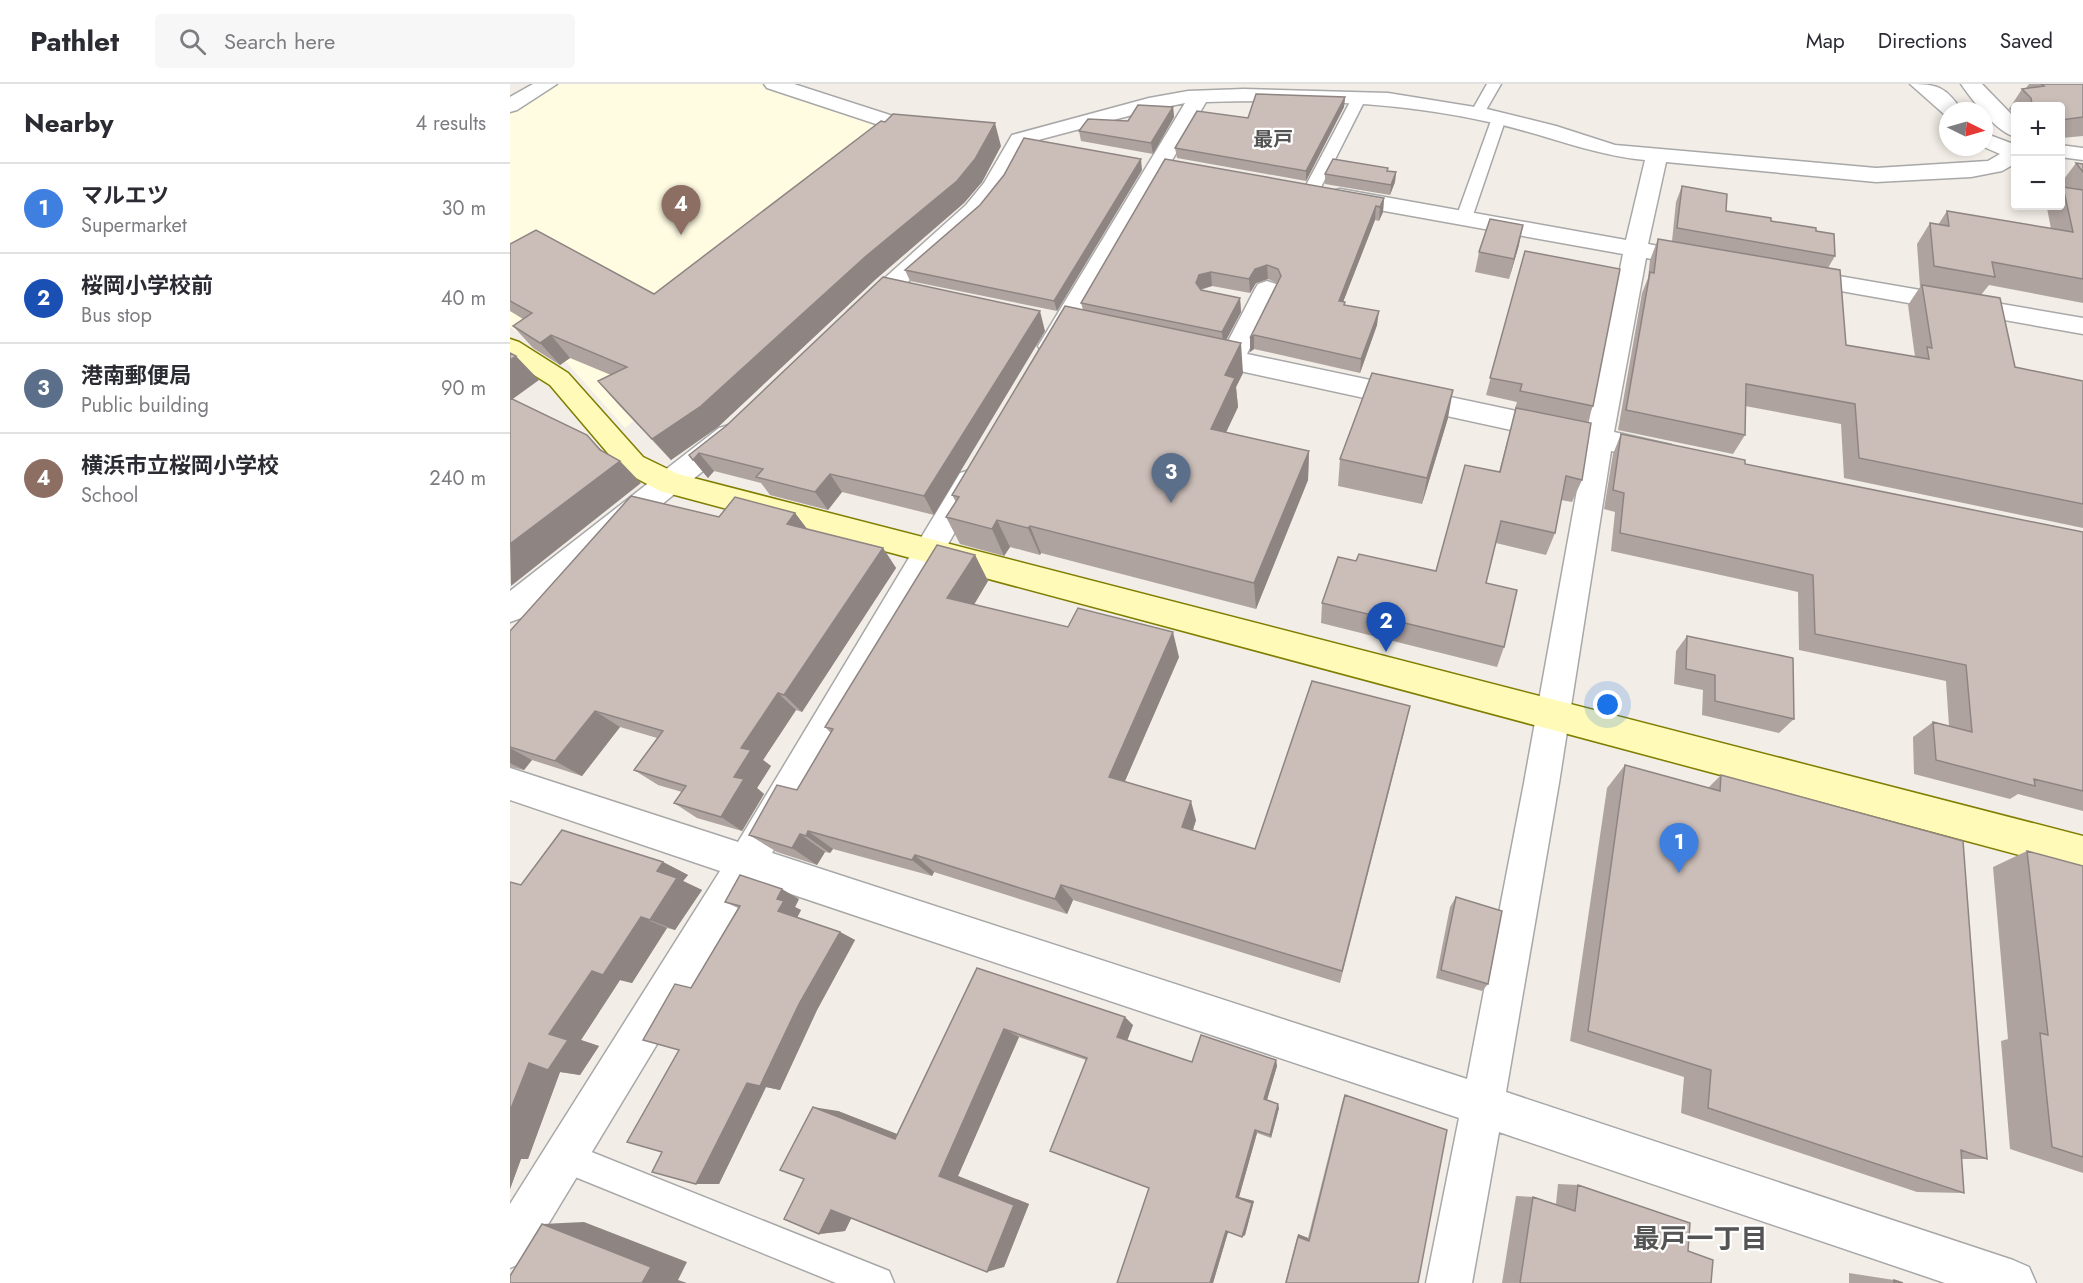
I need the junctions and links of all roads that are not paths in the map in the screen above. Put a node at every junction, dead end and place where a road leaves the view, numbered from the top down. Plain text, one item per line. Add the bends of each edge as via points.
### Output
1 (547, 84) edge
2 (774, 84) edge
3 (1494, 84) edge
4 (1920, 84) edge
5 (1971, 84) edge
6 (1366, 94) edge
7 (1200, 96) junction
8 (1944, 102) edge
9 (510, 106) edge
10 (1477, 114) junction
11 (1499, 118) junction
12 (2011, 126) edge
13 (946, 132) edge
14 (993, 137) edge
15 (1019, 139) junction
16 (1993, 143) edge
17 (1064, 147) edge
18 (2011, 152) edge
19 (2065, 152) edge
20 (2083, 154) edge
21 (2012, 156) edge
22 (1656, 157) junction
23 (1288, 187) edge
24 (1311, 191) junction
25 (1464, 218) junction
26 (1635, 249) junction
27 (1717, 263) edge
28 (1776, 273) edge
29 (886, 286) junction
30 (919, 294) edge
31 (1253, 298) dead end
32 (2083, 326) edge
33 (843, 327) edge
34 (510, 348) edge
35 (1175, 348) edge
36 (1231, 360) junction
37 (1039, 366) edge
38 (745, 420) edge
39 (1599, 439) junction
40 (984, 457) edge
41 (1691, 458) edge
42 (670, 483) junction
43 (930, 549) junction
44 (510, 609) edge
45 (1553, 714) junction
46 (510, 784) edge
47 (2083, 854) edge
48 (747, 861) junction
49 (1483, 1105) junction
50 (564, 1157) junction
51 (510, 1245) edge
52 (877, 1283) edge
53 (1449, 1283) edge
54 (2013, 1283) edge

1 - 9 street
2 - 13 street via 889,122
3 - 10 lane
4 - 8 street
5 - 12 street
6 - 7 street
6 - 10 street
6 - 24 lane
7 - 15 street via 1149,104
7 - 37 street
10 - 11 street
11 - 22 street via 1613,152
11 - 25 lane
14 - 15 street
15 - 17 street
15 - 29 street via 994,185 974,210
16 - 18 street
19 - 20 street
21 - 22 street via 1994,166 1971,170 1876,175
22 - 26 street
23 - 24 street
24 - 25 street
25 - 26 street
26 - 27 street
26 - 39 street
28 - 32 street
29 - 30 street
29 - 33 street
31 - 36 street
34 - 42 street via 559,380 633,464
35 - 36 street
36 - 39 street
38 - 42 street
39 - 41 street
39 - 45 street
40 - 43 street
42 - 43 street
42 - 44 street
43 - 45 street
43 - 48 street
45 - 47 street
45 - 49 street
46 - 48 street
48 - 49 street
48 - 50 street
49 - 53 street
49 - 54 street
50 - 51 street
50 - 52 lane

